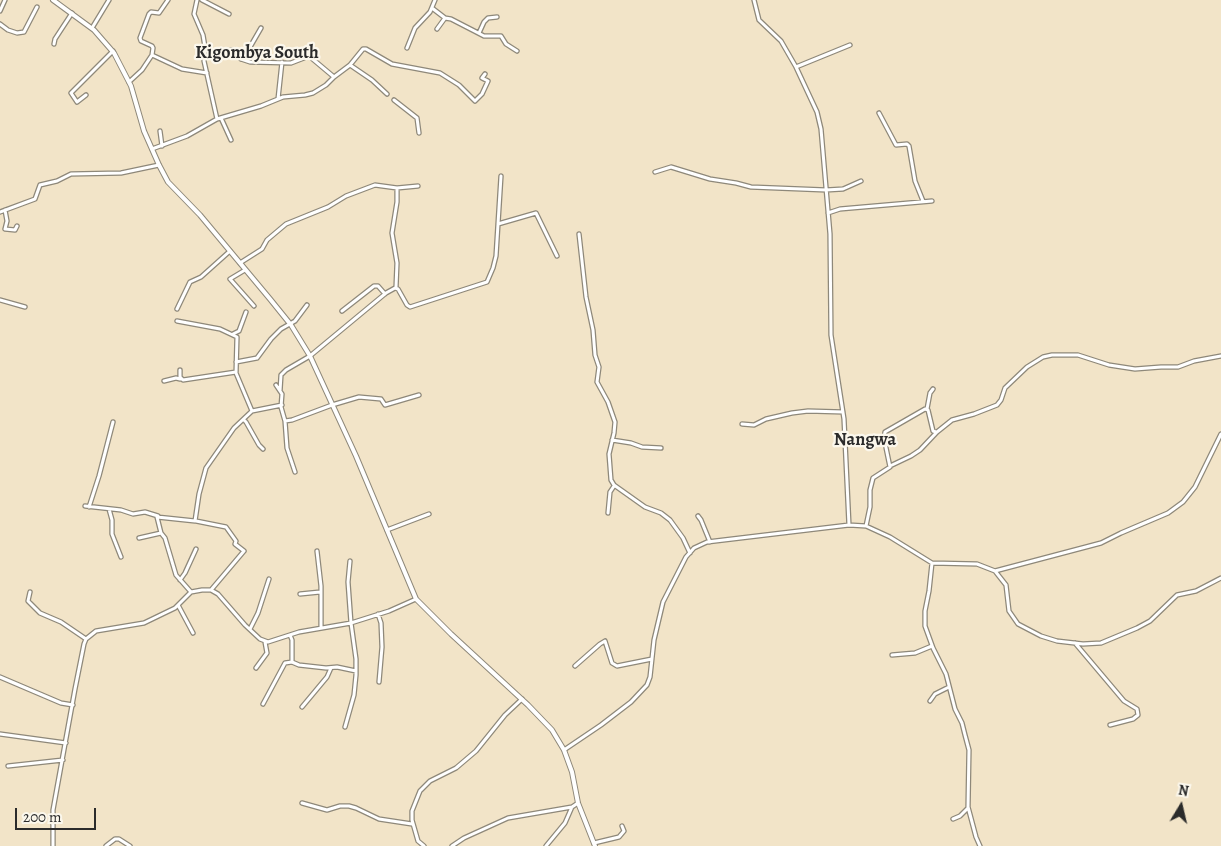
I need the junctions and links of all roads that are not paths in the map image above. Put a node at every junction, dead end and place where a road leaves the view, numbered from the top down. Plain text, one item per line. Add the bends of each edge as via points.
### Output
1 (5, 0) edge
2 (52, 0) edge
3 (109, 0) edge
4 (168, 0) edge
5 (197, 0) edge
6 (202, 0) edge
7 (435, 0) edge
8 (754, 0) edge
9 (37, 7) dead end
10 (432, 8) junction
11 (0, 11) edge
12 (72, 13) junction
13 (229, 14) dead end
14 (445, 18) junction
15 (498, 18) dead end
16 (0, 24) edge
17 (92, 28) junction
18 (261, 28) dead end
19 (437, 29) dead end
20 (479, 32) junction
21 (54, 44) dead end
22 (850, 45) dead end
23 (205, 48) junction
24 (407, 48) dead end
25 (113, 51) junction
26 (517, 51) dead end
27 (152, 55) junction
28 (241, 59) junction
29 (282, 62) junction
30 (350, 64) junction
31 (796, 67) junction
32 (207, 73) junction
33 (484, 74) dead end
34 (334, 77) junction
35 (129, 82) junction
36 (387, 94) dead end
37 (86, 95) dead end
38 (278, 99) junction
39 (394, 100) dead end
40 (878, 113) dead end
41 (219, 118) junction
42 (160, 131) dead end
43 (419, 133) dead end
44 (231, 140) dead end
45 (162, 146) junction
46 (152, 149) junction
47 (159, 165) junction
48 (655, 172) dead end
49 (501, 176) dead end
50 (861, 181) dead end
51 (418, 186) dead end
52 (397, 188) junction
53 (826, 190) junction
54 (923, 201) junction
55 (932, 201) dead end
56 (5, 210) junction
57 (0, 212) edge
58 (828, 213) junction
59 (498, 224) junction
60 (17, 226) dead end
61 (579, 234) dead end
62 (230, 251) junction
63 (557, 256) dead end
64 (239, 264) junction
65 (245, 270) junction
66 (396, 288) junction
67 (385, 294) junction
68 (0, 300) edge
69 (25, 306) dead end
70 (254, 306) dead end
71 (307, 306) dead end
72 (177, 309) dead end
73 (342, 311) dead end
74 (246, 312) dead end
75 (177, 321) dead end
76 (290, 323) junction
77 (233, 334) junction
78 (310, 356) junction
79 (1221, 356) edge
80 (236, 362) junction
81 (180, 370) dead end
82 (237, 372) junction
83 (180, 379) junction
84 (164, 381) dead end
85 (276, 385) dead end
86 (933, 389) dead end
87 (280, 391) junction
88 (419, 396) dead end
89 (282, 404) junction
90 (332, 405) junction
91 (927, 409) junction
92 (252, 412) junction
93 (844, 412) junction
94 (244, 420) junction
95 (286, 421) junction
96 (113, 422) dead end
97 (742, 424) dead end
98 (936, 432) junction
99 (1221, 434) edge
100 (612, 440) junction
101 (661, 448) dead end
102 (263, 449) dead end
103 (890, 466) junction
104 (295, 472) dead end
105 (614, 486) junction
106 (109, 509) junction
107 (608, 513) dead end
108 (429, 514) dead end
109 (158, 516) junction
110 (698, 516) dead end
111 (195, 521) junction
112 (849, 525) junction
113 (866, 526) junction
114 (386, 530) junction
115 (161, 533) junction
116 (139, 538) dead end
117 (710, 542) junction
118 (196, 549) dead end
119 (317, 551) dead end
120 (690, 553) junction
121 (121, 557) dead end
122 (350, 561) dead end
123 (932, 563) junction
124 (995, 571) junction
125 (1221, 578) edge
126 (269, 579) dead end
127 (180, 580) junction
128 (211, 590) junction
129 (30, 592) dead end
130 (191, 592) junction
131 (320, 592) junction
132 (300, 594) dead end
133 (416, 599) junction
134 (178, 605) junction
135 (378, 614) junction
136 (351, 622) junction
137 (321, 627) junction
138 (250, 629) junction
139 (193, 633) dead end
140 (290, 634) junction
141 (86, 639) junction
142 (265, 642) junction
143 (1075, 643) junction
144 (1083, 644) junction
145 (932, 646) junction
146 (1084, 654) junction
147 (892, 655) dead end
148 (652, 659) junction
149 (292, 662) junction
150 (575, 666) dead end
151 (256, 668) dead end
152 (331, 668) junction
153 (356, 671) junction
154 (0, 677) edge
155 (379, 682) dead end
156 (950, 687) junction
157 (522, 699) junction
158 (930, 701) dead end
159 (262, 704) dead end
160 (72, 705) junction
161 (302, 708) dead end
162 (1110, 725) dead end
163 (345, 727) dead end
164 (0, 734) edge
165 (66, 743) junction
166 (564, 750) junction
167 (63, 760) junction
168 (8, 766) dead end
169 (302, 803) dead end
170 (578, 804) junction
171 (572, 807) junction
172 (968, 807) junction
173 (953, 819) dead end
174 (412, 824) junction
175 (622, 826) dead end
176 (595, 844) edge
177 (53, 846) edge
178 (106, 846) edge
179 (130, 846) edge
180 (424, 846) edge
181 (452, 846) edge
182 (546, 846) edge
183 (980, 846) edge

1 - 11 street
2 - 12 street
3 - 17 street
4 - 27 street via 160,12 149,14 140,38 152,46
5 - 23 street via 194,14
6 - 13 street
7 - 10 street
8 - 31 street via 759,20 780,41
9 - 16 street via 24,32 8,30
10 - 14 street
10 - 24 street via 415,28
12 - 17 street
12 - 21 street
14 - 19 street
14 - 20 street
15 - 20 street via 488,18
17 - 25 street
18 - 28 street
20 - 26 street via 484,36 501,36
22 - 31 street
23 - 28 street via 226,54 231,50
23 - 32 street
25 - 35 street
25 - 37 street via 71,93 77,102
27 - 32 street via 182,69
27 - 35 street
28 - 29 street
29 - 34 street via 291,63 309,56
29 - 38 street
30 - 33 street via 365,48 392,64 440,73 475,101 488,82 482,78
30 - 34 street
30 - 36 street
31 - 53 street via 820,121
32 - 41 street
34 - 38 street via 313,93
35 - 46 street
38 - 41 street
39 - 43 street via 416,118
40 - 54 street via 896,145 909,146 915,181
41 - 44 street
41 - 45 street
42 - 45 street
45 - 46 street
46 - 47 street
47 - 56 street via 121,173 71,174 40,185 35,199
47 - 62 street via 168,182
48 - 53 street via 671,167 751,187
49 - 59 street
50 - 53 street
51 - 52 street
52 - 64 street via 371,186 286,224 267,240 262,249
52 - 66 street via 392,233 397,263
53 - 58 street
54 - 55 street
54 - 58 street
56 - 57 street
56 - 60 street via 5,229 15,230
58 - 93 street via 831,335
59 - 63 street via 536,214
59 - 66 street via 493,268 487,282 410,307
61 - 100 street via 586,297 599,366 597,382 616,427
62 - 64 street
62 - 72 street via 201,277 188,284
64 - 65 street
65 - 70 street via 230,279
65 - 76 street
66 - 67 street
67 - 73 street via 374,286
67 - 78 street
68 - 69 street
71 - 76 street
74 - 77 street via 239,331
75 - 77 street
76 - 78 street
76 - 80 street via 255,359
77 - 80 street via 238,340
78 - 87 street via 281,375
78 - 90 street
79 - 98 street via 1178,367 1135,369 1109,365 1082,355 1048,356 1027,367 1005,388 996,405 952,420
80 - 82 street
81 - 83 street
82 - 83 street
82 - 92 street
83 - 84 street
85 - 87 street
86 - 91 street
87 - 89 street
88 - 90 street via 386,405 381,399 361,396
89 - 92 street
89 - 95 street
90 - 95 street
90 - 114 street
91 - 98 street
91 - 103 street via 885,432
92 - 94 street
93 - 97 street via 808,411 762,420 754,425
93 - 112 street
94 - 102 street
94 - 111 street via 234,428 206,468
95 - 104 street via 287,448
96 - 106 street via 100,476 87,506
98 - 103 street via 920,450
99 - 124 street via 1195,487 1168,513 1101,543
100 - 101 street
100 - 105 street via 609,458
103 - 113 street via 873,478
105 - 107 street via 610,492
105 - 120 street via 670,520
106 - 109 street
106 - 121 street via 112,534
108 - 114 street
109 - 111 street
109 - 115 street
110 - 117 street
111 - 128 street via 226,527 235,544 244,551
112 - 113 street
112 - 117 street
113 - 123 street
114 - 133 street
115 - 116 street
115 - 127 street
117 - 120 street via 698,545
118 - 127 street
119 - 131 street
120 - 148 street via 661,608
122 - 136 street
123 - 124 street via 977,564
123 - 145 street via 924,621
124 - 143 street via 1006,585 1009,611 1018,624 1041,636
125 - 144 street via 1196,591 1177,595 1150,621 1137,628 1101,643
126 - 138 street
127 - 130 street
128 - 130 street
128 - 138 street
129 - 141 street via 29,603 40,613
130 - 134 street
131 - 132 street
131 - 137 street
133 - 135 street
133 - 157 street
134 - 139 street
134 - 141 street via 144,623 101,629
135 - 136 street
135 - 155 street via 382,647
136 - 137 street
136 - 153 street
137 - 140 street
138 - 142 street
140 - 142 street
140 - 149 street
141 - 160 street
142 - 151 street via 267,653
143 - 144 street
143 - 146 street
144 - 146 street
145 - 147 street via 915,653
145 - 156 street
146 - 162 street via 1124,701 1137,709 1137,716 1133,719
148 - 150 street via 618,666 612,663 605,641
148 - 166 street via 650,680 640,693
149 - 152 street
149 - 159 street via 285,663
152 - 153 street
152 - 161 street
153 - 163 street via 354,695
154 - 160 street
156 - 158 street via 935,694
156 - 172 street via 969,750
157 - 166 street via 545,722
157 - 174 street via 476,751 422,789 412,811
160 - 165 street
164 - 165 street
165 - 167 street
166 - 170 street
167 - 168 street
167 - 177 street via 53,810
169 - 174 street via 327,810 349,806 379,819
170 - 171 street
170 - 176 street
171 - 181 street via 508,818
171 - 182 street via 565,823
172 - 173 street
172 - 183 street
174 - 180 street via 418,841
175 - 176 street via 624,831 619,836
178 - 179 street via 119,839

